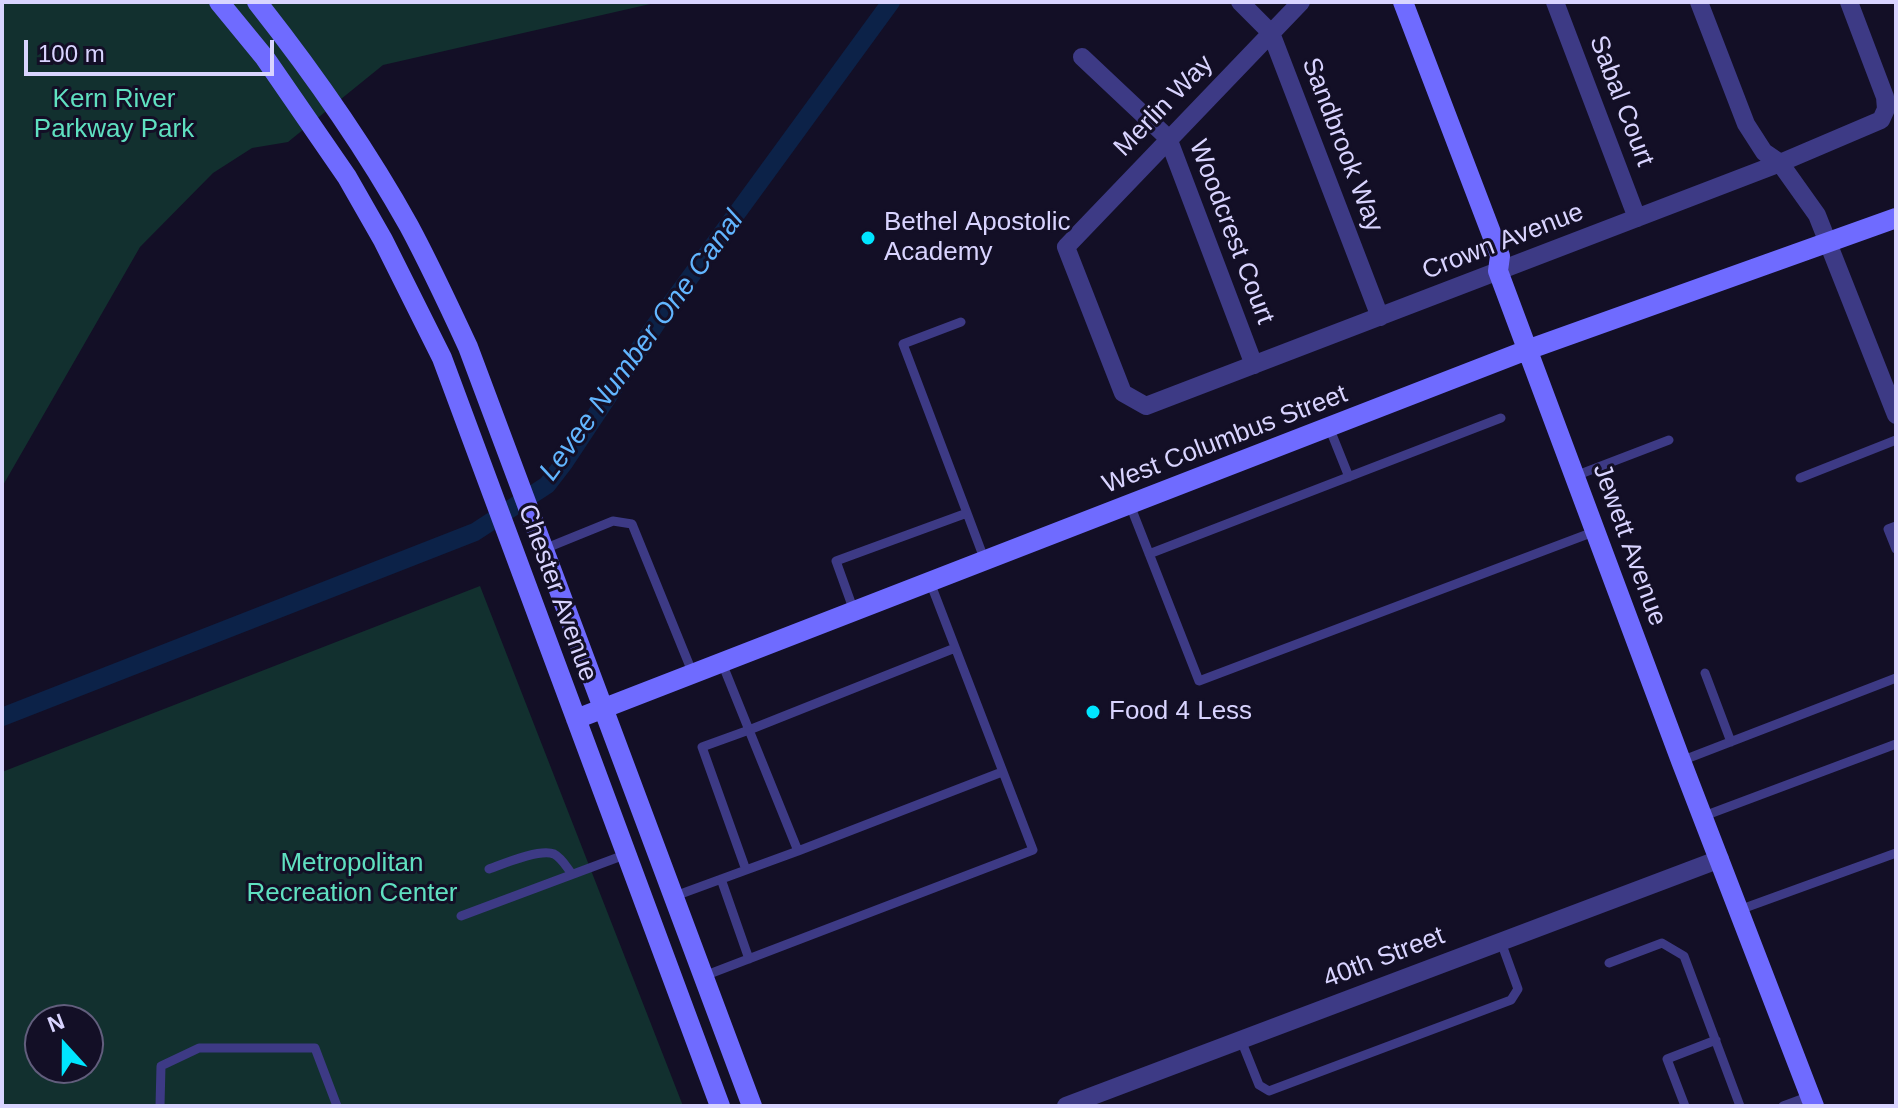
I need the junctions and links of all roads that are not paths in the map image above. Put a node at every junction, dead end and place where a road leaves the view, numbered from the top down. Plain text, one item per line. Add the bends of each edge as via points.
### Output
1 (219, 2) edge
2 (257, 2) edge
3 (1240, 2) edge
4 (1301, 2) edge
5 (1403, 2) edge
6 (1555, 2) edge
7 (1699, 2) edge
8 (1849, 2) edge
9 (1271, 33) junction
10 (1082, 57) dead end
11 (1168, 138) junction
12 (1780, 163) junction
13 (1637, 218) junction
14 (1896, 218) edge
15 (1830, 244) junction
16 (1498, 271) junction
17 (1380, 317) junction
18 (961, 322) dead end
19 (1527, 350) junction
20 (1254, 365) junction
21 (1132, 399) joint
22 (1896, 415) edge
23 (1501, 418) dead end
24 (1329, 427) junction
25 (1669, 440) dead end
26 (1896, 440) edge
27 (1575, 476) junction
28 (1349, 477) junction
29 (1800, 478) dead end
30 (1130, 504) junction
31 (967, 513) junction
32 (1896, 526) edge
33 (1596, 531) junction
34 (543, 546) junction
35 (1896, 549) edge
36 (1149, 554) junction
37 (985, 561) junction
38 (930, 582) junction
39 (854, 612) junction
40 (955, 648) junction
41 (722, 663) junction
42 (1705, 673) dead end
43 (693, 674) junction
44 (1896, 678) edge
45 (604, 709) junction
46 (576, 719) junction
47 (749, 730) junction
48 (1731, 742) junction
49 (1896, 744) edge
50 (1681, 761) junction
51 (1002, 772) junction
52 (1704, 816) junction
53 (798, 851) junction
54 (1896, 853) edge
55 (627, 854) junction
56 (1720, 859) junction
57 (489, 869) dead end
58 (746, 870) junction
59 (572, 874) junction
60 (721, 879) junction
61 (675, 896) junction
62 (1739, 910) junction
63 (461, 916) dead end
64 (1501, 942) junction
65 (749, 959) junction
66 (1609, 963) dead end
67 (704, 976) junction
68 (1241, 1040) junction
69 (1716, 1040) junction
70 (1812, 1101) edge
71 (160, 1106) edge
72 (337, 1106) edge
73 (720, 1106) edge
74 (752, 1106) edge
75 (1066, 1106) edge
76 (1685, 1106) edge
77 (1740, 1106) edge
78 (1783, 1106) edge

1 - 46 main road, Chester Avenue via 265,58 347,177 442,358
2 - 34 main road, Chester Avenue via 325,92 409,226 468,347
3 - 9 street, Sandbrook Way
4 - 9 street, Merlin Way
5 - 16 main road, Jewett Avenue via 1500,256
6 - 13 street, Sabal Court
7 - 12 street via 1746,124 1764,152
8 - 12 street, Crown Avenue via 1886,109 1881,120
9 - 11 street, Merlin Way
9 - 17 street, Sandbrook Way
10 - 11 street, Woodcrest Court
11 - 20 street, Woodcrest Court
11 - 21 street, Merlin Way via 1066,247 1123,393
12 - 13 street, Crown Avenue
12 - 15 street via 1817,215
13 - 16 street, Crown Avenue
14 - 15 main road, West Columbus Street
15 - 19 main road, West Columbus Street
15 - 22 street
16 - 17 street, Crown Avenue
16 - 19 main road, Jewett Avenue
17 - 20 street, Crown Avenue
18 - 31 lane via 903,344
19 - 24 main road, West Columbus Street
19 - 27 main road, Jewett Avenue
20 - 21 street, Crown Avenue via 1146,406
23 - 28 lane
24 - 28 lane
24 - 30 main road, West Columbus Street
25 - 27 lane
26 - 29 lane
27 - 33 main road, Jewett Avenue
28 - 36 lane
30 - 36 lane
30 - 37 main road, West Columbus Street
31 - 37 lane
31 - 39 lane via 836,561
32 - 35 lane via 1888,529
33 - 36 lane via 1199,681
33 - 50 main road, Jewett Avenue
34 - 43 lane via 613,521 632,524
34 - 45 main road, Chester Avenue
37 - 38 main road, West Columbus Street
38 - 39 main road, West Columbus Street
38 - 40 lane
39 - 41 main road, West Columbus Street
40 - 47 lane
40 - 51 lane
41 - 43 main road, West Columbus Street
41 - 47 lane
42 - 48 lane
43 - 45 main road, West Columbus Street
44 - 48 lane
45 - 46 main road, West Columbus Street
45 - 61 main road, Chester Avenue
46 - 55 main road, Chester Avenue
47 - 53 lane
47 - 58 lane via 702,747
48 - 50 lane
49 - 52 lane
50 - 52 main road, Jewett Avenue
51 - 53 lane
51 - 65 lane via 1033,850
52 - 56 main road, Jewett Avenue
53 - 58 lane
54 - 62 lane
55 - 59 lane
55 - 73 main road, Chester Avenue
56 - 62 main road, Jewett Avenue
56 - 64 street, 40th Street
57 - 59 lane via 549,853
58 - 60 lane
59 - 63 lane
60 - 61 lane
60 - 65 lane
61 - 67 main road, Chester Avenue
62 - 70 main road, Jewett Avenue
64 - 68 street, 40th Street
64 - 68 lane via 1518,989 1511,1000 1497,1006 1269,1091 1259,1085
65 - 67 lane
66 - 69 lane via 1662,943 1684,956
67 - 74 main road, Chester Avenue
68 - 75 street, 40th Street
69 - 76 lane via 1667,1059
69 - 77 lane
70 - 78 lane
71 - 72 lane via 161,1066 199,1048 315,1048

